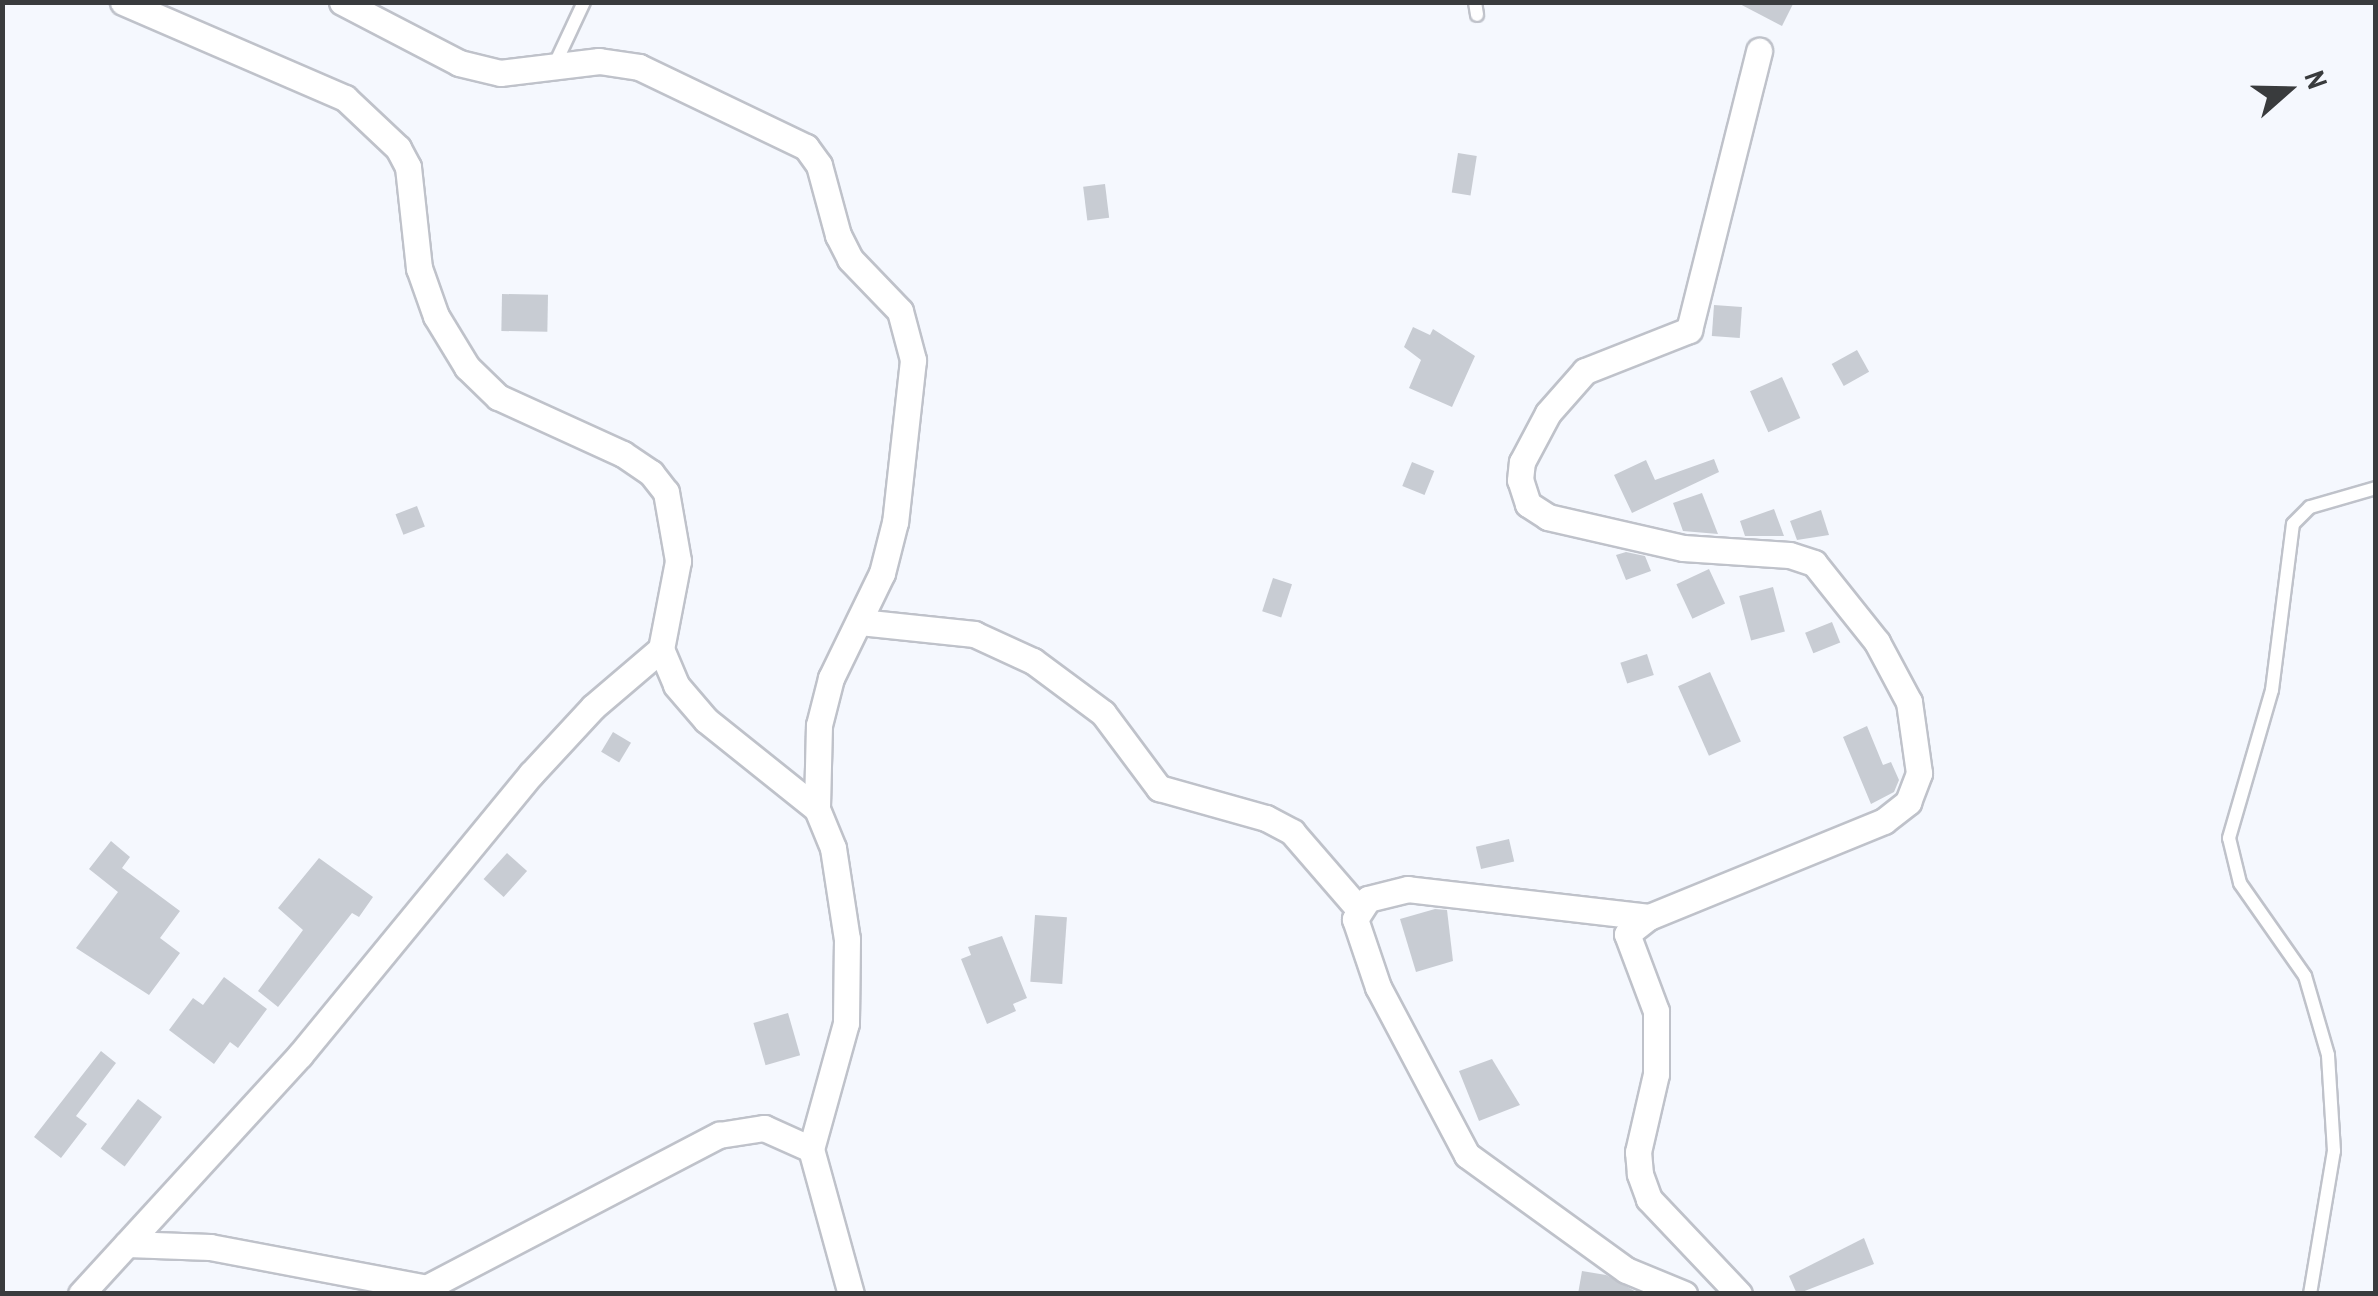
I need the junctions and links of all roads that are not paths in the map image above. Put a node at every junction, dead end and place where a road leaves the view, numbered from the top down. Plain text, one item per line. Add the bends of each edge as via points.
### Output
1 (123, 2) edge
2 (342, 2) edge
3 (584, 2) edge
4 (1759, 51) dead end
5 (553, 68) junction
6 (2376, 488) edge
7 (860, 622) junction
8 (660, 649) junction
9 (817, 810) junction
10 (1357, 907) junction
11 (1649, 917) junction
12 (811, 1149) junction
13 (126, 1244) junction
14 (415, 1290) edge
15 (81, 1294) edge
16 (851, 1294) edge
17 (1684, 1294) edge
18 (1740, 1294) edge
19 (2310, 1294) edge

1 - 8 street via 345,98 398,148 412,185 418,268 436,316 467,367 498,397 652,472 666,492 678,561
2 - 5 street via 459,64 500,73
3 - 5 lane
4 - 11 street via 1690,330 1585,371 1548,413 1522,462 1520,480 1528,504 1548,517 1683,548 1790,555 1814,563 1890,662 1908,702 1918,773 1908,802 1884,821
5 - 7 street via 599,61 639,66 806,146 819,164 850,259 900,311 911,333 895,522
6 - 19 lane via 2310,507 2293,524 2272,690 2229,838 2231,862 2247,896 2305,976 2328,1054 2334,1150
7 - 9 street via 831,678 819,725
7 - 10 street via 974,634 1033,661 1103,713 1158,788 1266,818 1292,832
8 - 9 street via 676,685 706,720
8 - 13 street via 531,774 300,1055
9 - 12 street via 833,848 847,939 846,1023
10 - 11 street via 1408,889
10 - 17 street via 1378,987 1467,1156 1626,1270
11 - 18 street via 1626,941 1656,1011 1656,1074 1638,1152 1640,1174 1650,1199
12 - 14 street via 764,1128 719,1135
12 - 16 street
13 - 14 street via 210,1247
13 - 15 street

